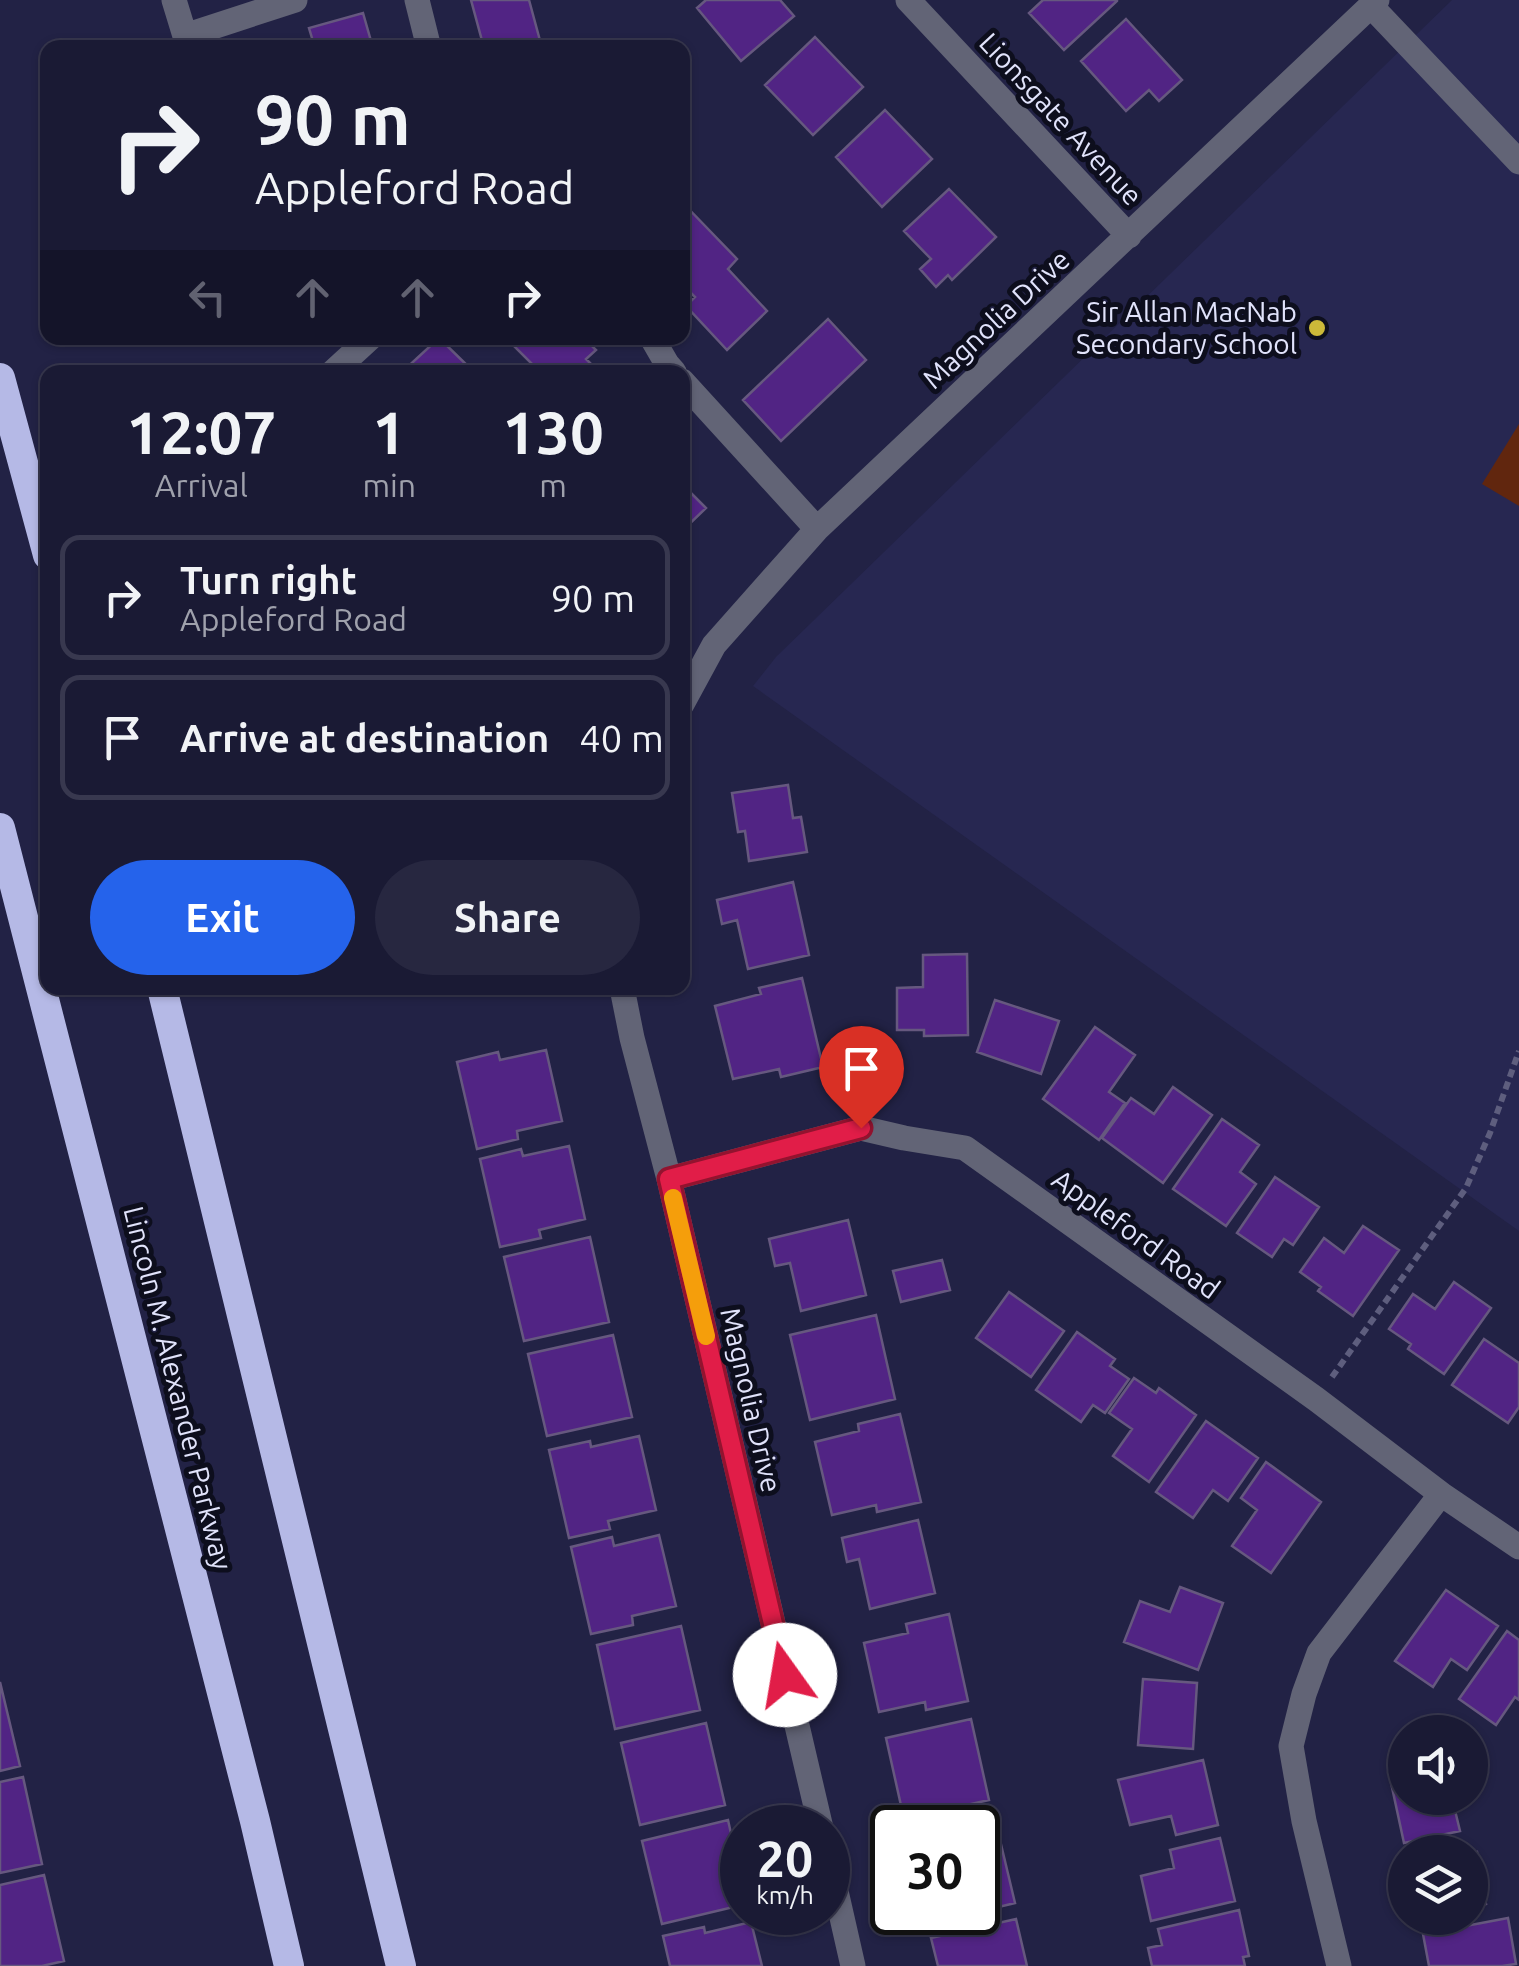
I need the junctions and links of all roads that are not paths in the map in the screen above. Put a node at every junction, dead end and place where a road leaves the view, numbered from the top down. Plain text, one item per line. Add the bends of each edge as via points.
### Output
1 (174, 0) edge
2 (295, 0) edge
3 (417, 0) edge
4 (908, 0) edge
5 (1374, 3) edge
6 (427, 40) edge
7 (1519, 162) edge
8 (1129, 236) junction
9 (362, 345) edge
10 (341, 365) edge
11 (0, 378) edge
12 (690, 390) edge
13 (40, 526) edge
14 (817, 529) junction
15 (690, 689) edge
16 (0, 828) edge
17 (40, 983) edge
18 (43, 995) edge
19 (164, 995) edge
20 (623, 995) edge
21 (669, 1179) junction
22 (1440, 1494) junction
23 (1519, 1547) edge
24 (816, 1805) edge
25 (846, 1935) edge
26 (288, 1966) edge
27 (401, 1966) edge
28 (853, 1966) edge
29 (1339, 1966) edge

1 - 2 street via 185,36
3 - 6 street
4 - 8 street, Lionsgate Avenue
5 - 7 street
5 - 8 street, Magnolia Drive
8 - 14 street, Magnolia Drive
9 - 10 street
11 - 13 highway
12 - 14 street
14 - 15 street, Magnolia Drive via 714,645
16 - 17 highway, Lincoln M. Alexander Parkway
18 - 26 highway, Lincoln M. Alexander Parkway
19 - 27 highway
20 - 21 street, Magnolia Drive
21 - 22 street, Appleford Road via 861,1128 965,1148
21 - 24 street, Magnolia Drive
22 - 23 street, Appleford Road
22 - 29 street via 1319,1653 1291,1746
25 - 28 street

